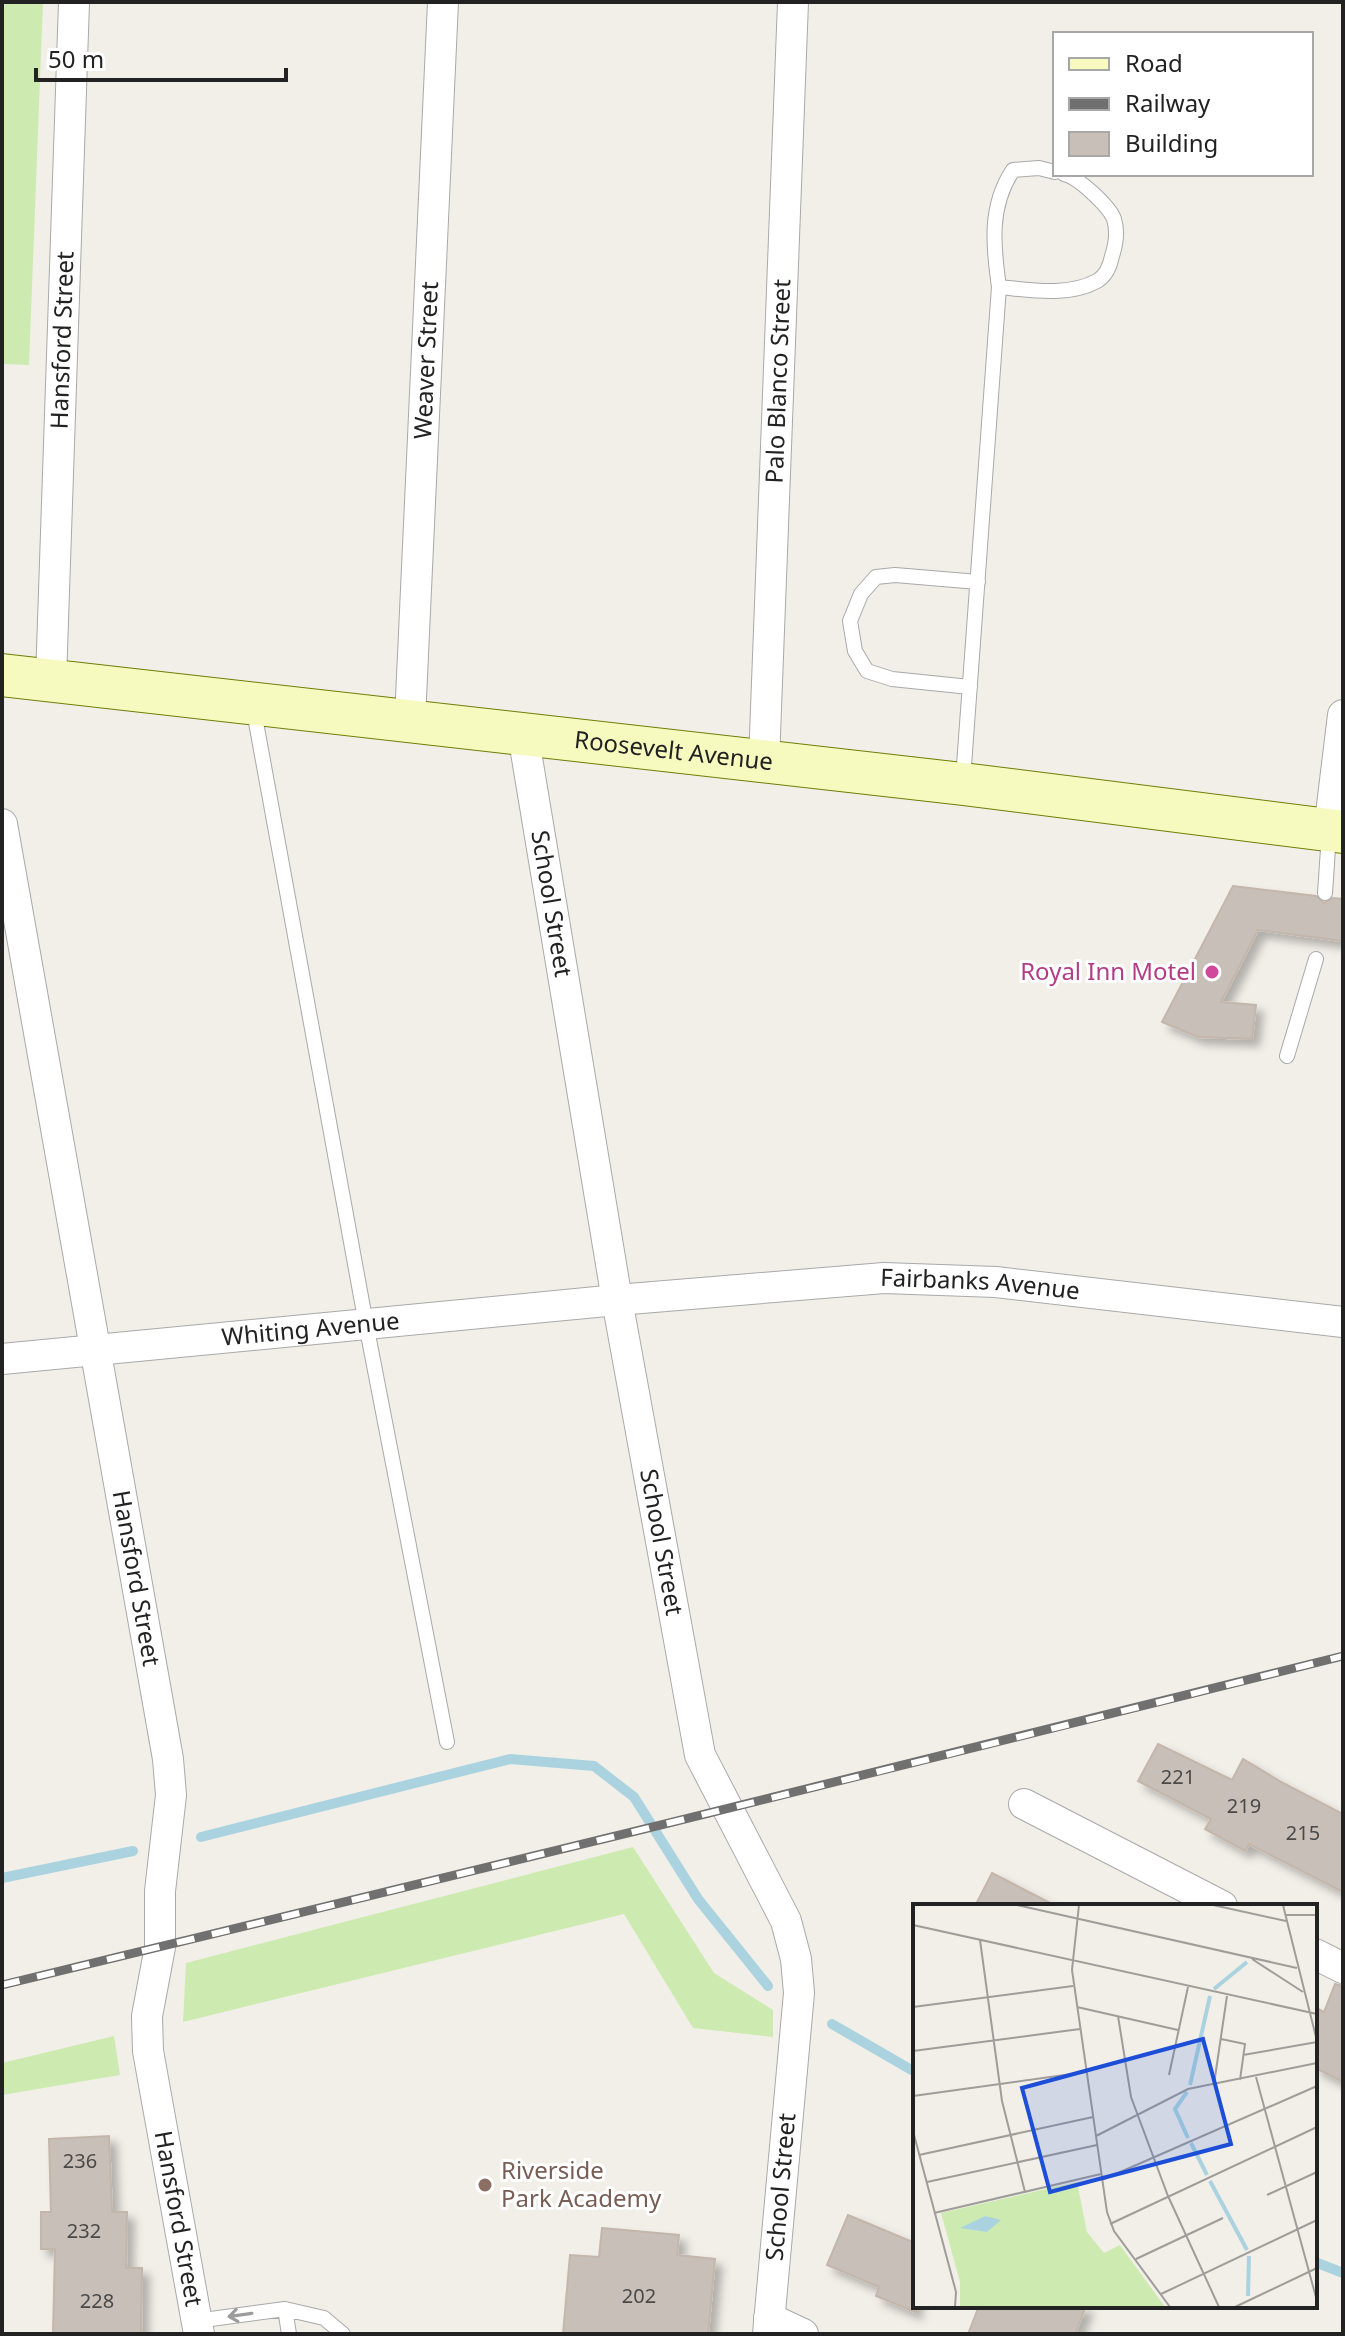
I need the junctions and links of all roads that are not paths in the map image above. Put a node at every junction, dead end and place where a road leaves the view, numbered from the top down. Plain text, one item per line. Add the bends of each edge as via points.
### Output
1 (74, 2) edge
2 (443, 2) edge
3 (793, 2) edge
4 (1053, 172) edge
5 (1071, 176) edge
6 (999, 287) junction
7 (978, 582) junction
8 (2, 675) edge
9 (51, 680) junction
10 (970, 687) junction
11 (252, 702) junction
12 (1343, 715) edge
13 (410, 720) junction
14 (523, 734) junction
15 (764, 761) junction
16 (963, 784) junction
17 (2, 824) edge
18 (1336, 831) edge
19 (1325, 893) dead end
20 (1316, 959) dead end
21 (1287, 1056) dead end
22 (617, 1300) junction
23 (1343, 1322) edge
24 (366, 1324) junction
25 (97, 1350) junction
26 (2, 1359) edge
27 (447, 1742) dead end
28 (1024, 1804) dead end
29 (1218, 1904) edge
30 (1317, 1955) edge
31 (1343, 1968) edge
32 (285, 2309) junction
33 (768, 2326) edge
34 (197, 2328) edge
35 (289, 2334) edge
36 (343, 2334) edge
37 (803, 2334) edge

1 - 9 street, Hansford Street
2 - 13 street, Weaver Street
3 - 15 street, Palo Blanco Street
4 - 6 lane via 1013,170 1001,189 994,216
5 - 6 lane via 1113,217 1117,239 1110,268 1100,280 1075,290
6 - 7 lane
7 - 10 lane
7 - 10 lane via 876,577 861,594 850,621 855,651 867,671 892,679
8 - 9 main road, Roosevelt Avenue
9 - 11 main road, Roosevelt Avenue
10 - 16 lane
11 - 13 main road, Roosevelt Avenue
11 - 24 lane
12 - 18 street
13 - 14 main road, Roosevelt Avenue
14 - 15 main road, Roosevelt Avenue
14 - 22 street, School Street
15 - 16 main road, Roosevelt Avenue
16 - 18 main road, Roosevelt Avenue
17 - 25 street, Hansford Street
18 - 19 lane
20 - 21 lane
22 - 23 street, Fairbanks Avenue via 884,1278 996,1282
22 - 24 street, Whiting Avenue
22 - 33 street, School Street via 700,1755 786,1921 796,1959 799,1993
24 - 25 street, Whiting Avenue
24 - 27 lane
25 - 26 street, Whiting Avenue
25 - 34 street, Hansford Street via 168,1759 171,1795 160,1891 160,1947 147,2016 148,2051
28 - 29 street
30 - 31 street
32 -> 34 lane
32 - 35 lane
32 - 36 lane via 324,2318
33 - 37 street

